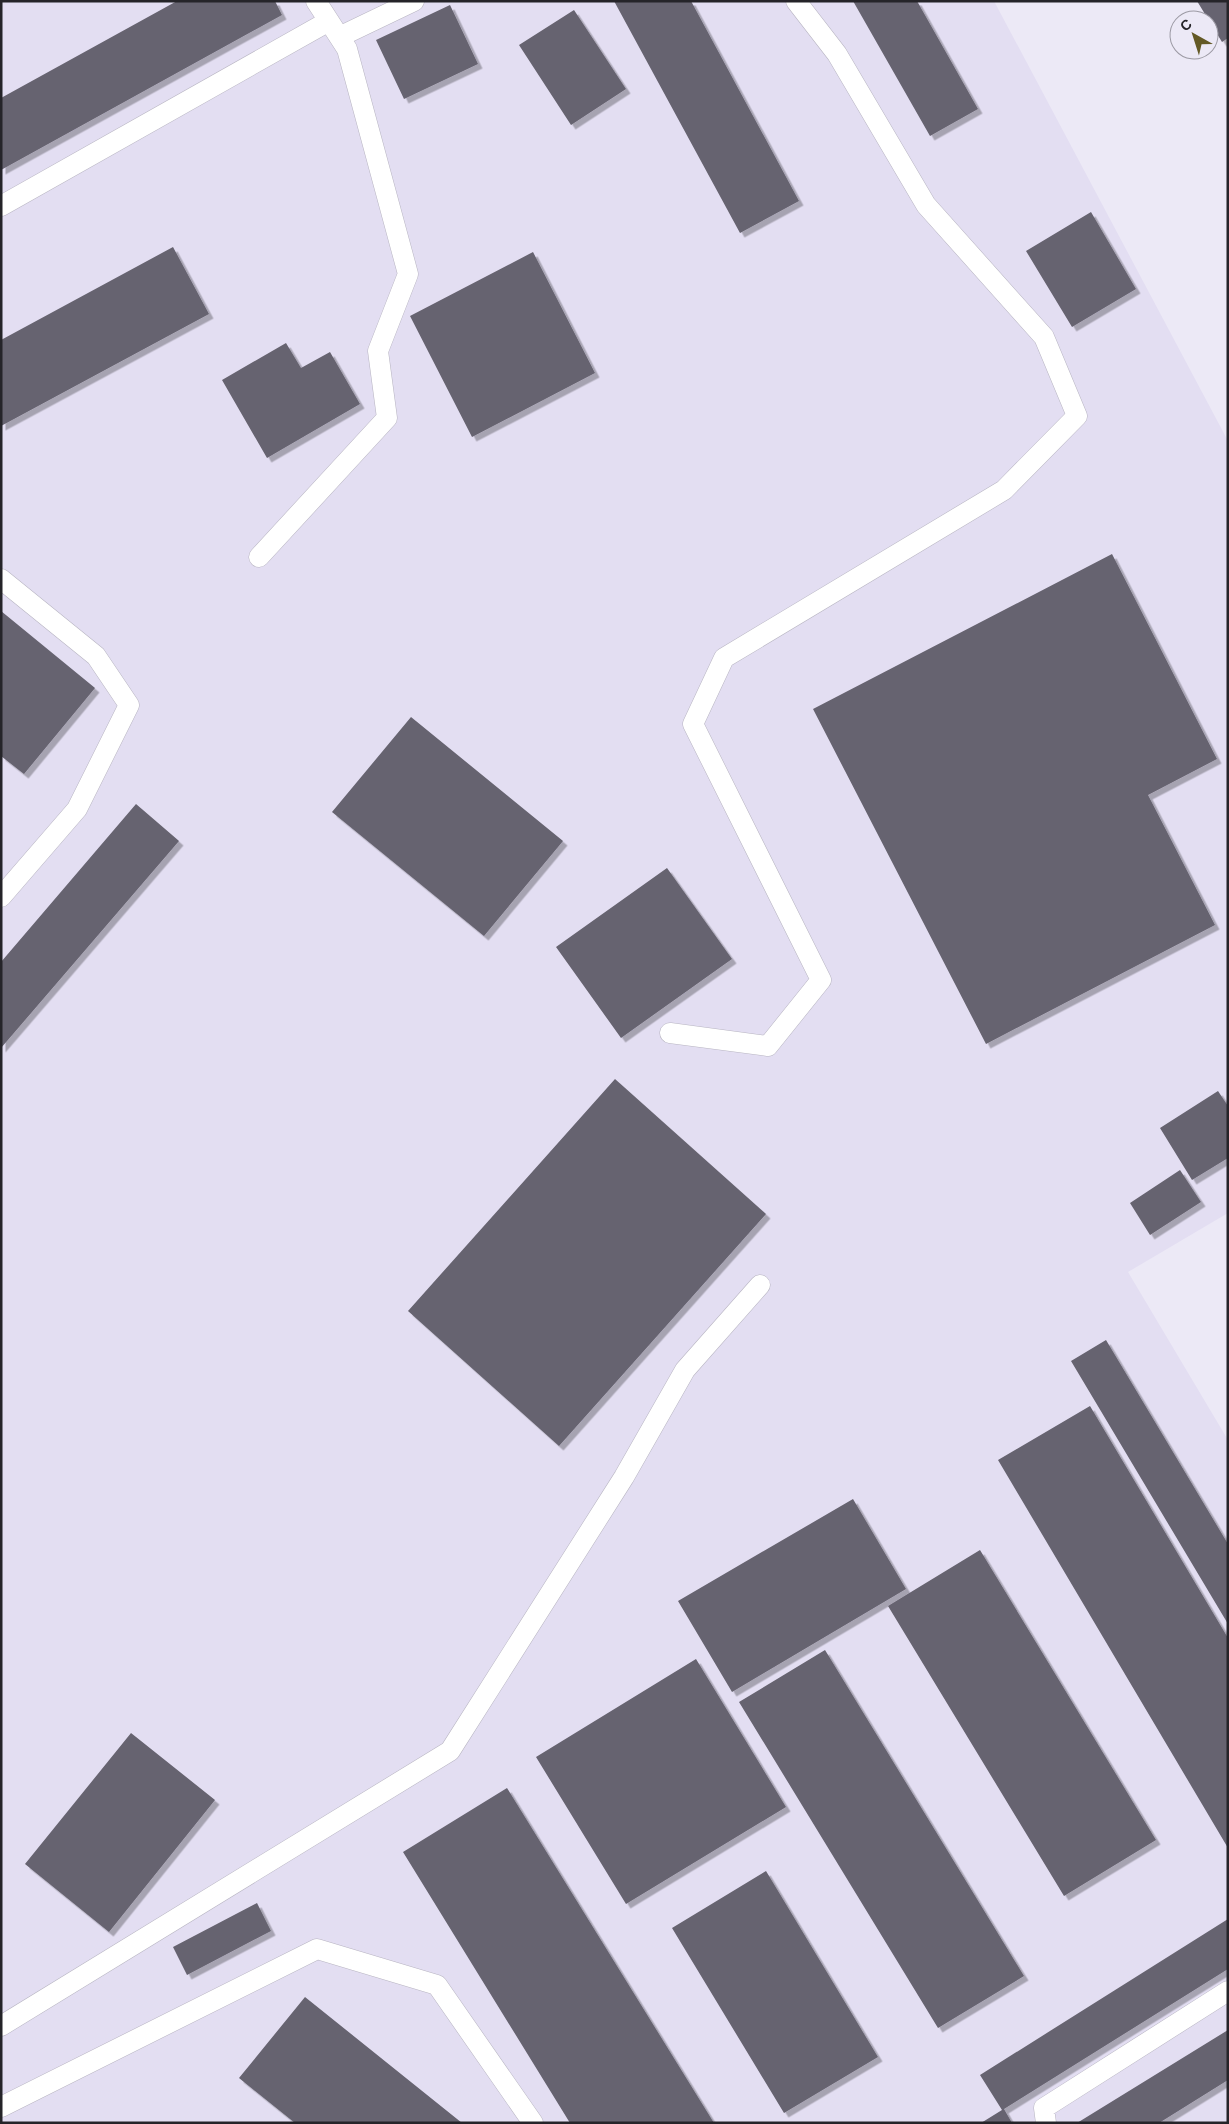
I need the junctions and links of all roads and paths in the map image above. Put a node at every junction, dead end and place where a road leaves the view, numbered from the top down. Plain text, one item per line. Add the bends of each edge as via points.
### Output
1 (316, 1) edge
2 (414, 1) edge
3 (796, 1) edge
4 (334, 29) junction
5 (1, 206) edge
6 (258, 557) dead end
7 (1, 579) edge
8 (1, 897) edge
9 (670, 1034) dead end
10 (760, 1285) dead end
11 (1228, 1991) edge
12 (1, 2026) edge
13 (1, 2107) edge
14 (533, 2123) edge
15 (1046, 2123) edge

1 - 4 lane
2 - 4 lane
3 - 9 lane via 837,54 926,205 1044,337 1077,416 1004,490 724,658 693,724 821,980 768,1046
4 - 5 lane
4 - 6 lane via 347,49 408,274 378,351 387,418
7 - 8 lane via 96,656 129,705 77,809
10 - 12 lane via 684,1370 624,1478 450,1751
11 - 15 lane via 1044,2108
13 - 14 lane via 317,1949 437,1985

